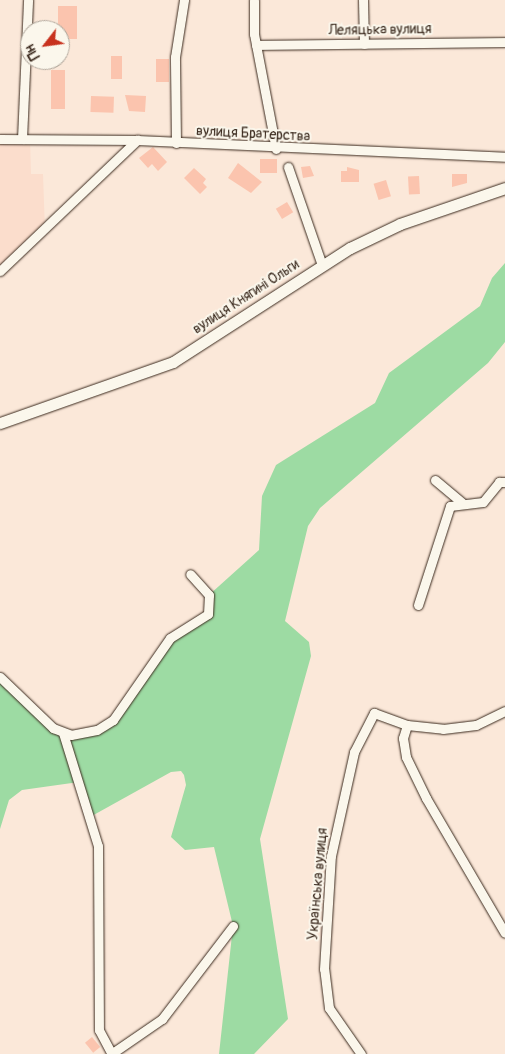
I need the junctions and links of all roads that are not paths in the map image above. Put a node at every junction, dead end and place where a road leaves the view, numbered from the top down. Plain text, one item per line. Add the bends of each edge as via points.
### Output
1 (28, 0) edge
2 (184, 0) edge
3 (254, 0) edge
4 (363, 0) edge
5 (505, 42) edge
6 (364, 44) junction
7 (256, 45) junction
8 (0, 139) edge
9 (22, 139) junction
10 (137, 140) junction
11 (176, 143) junction
12 (276, 149) junction
13 (505, 157) edge
14 (288, 167) dead end
15 (505, 188) edge
16 (322, 266) junction
17 (0, 271) edge
18 (0, 423) edge
19 (435, 480) dead end
20 (505, 482) edge
21 (462, 503) junction
22 (190, 574) dead end
23 (418, 605) dead end
24 (0, 677) edge
25 (505, 711) edge
26 (407, 725) junction
27 (63, 733) junction
28 (233, 926) dead end
29 (505, 933) edge
30 (111, 1054) edge
31 (360, 1054) edge

1 - 9 street
2 - 11 street via 175,57
3 - 7 street
4 - 6 street
5 - 6 street, Леляцька вулиця
6 - 7 street, Леляцька вулиця
7 - 12 street
8 - 9 street, вулиця Братерства
9 - 10 street, вулиця Братерства
10 - 11 street, вулиця Братерства
10 - 17 street
11 - 12 street, вулиця Братерства
12 - 13 street, вулиця Братерства
14 - 16 street
15 - 16 street, вулиця Княгині Ольги via 383,231
16 - 18 street, вулиця Княгині Ольги via 173,362
19 - 21 street
20 - 21 street via 499,482 483,502
21 - 23 street via 450,506
22 - 27 street via 209,595 208,614 176,632 164,645 113,720 91,732
24 - 27 street
25 - 26 street via 476,724 443,729
26 - 29 street via 403,738 414,774
26 - 31 street, Українська вулиця via 374,713 354,752 343,790 332,856 324,969 329,1008
27 - 30 street via 98,846 99,1030
28 - 30 street via 162,1019

